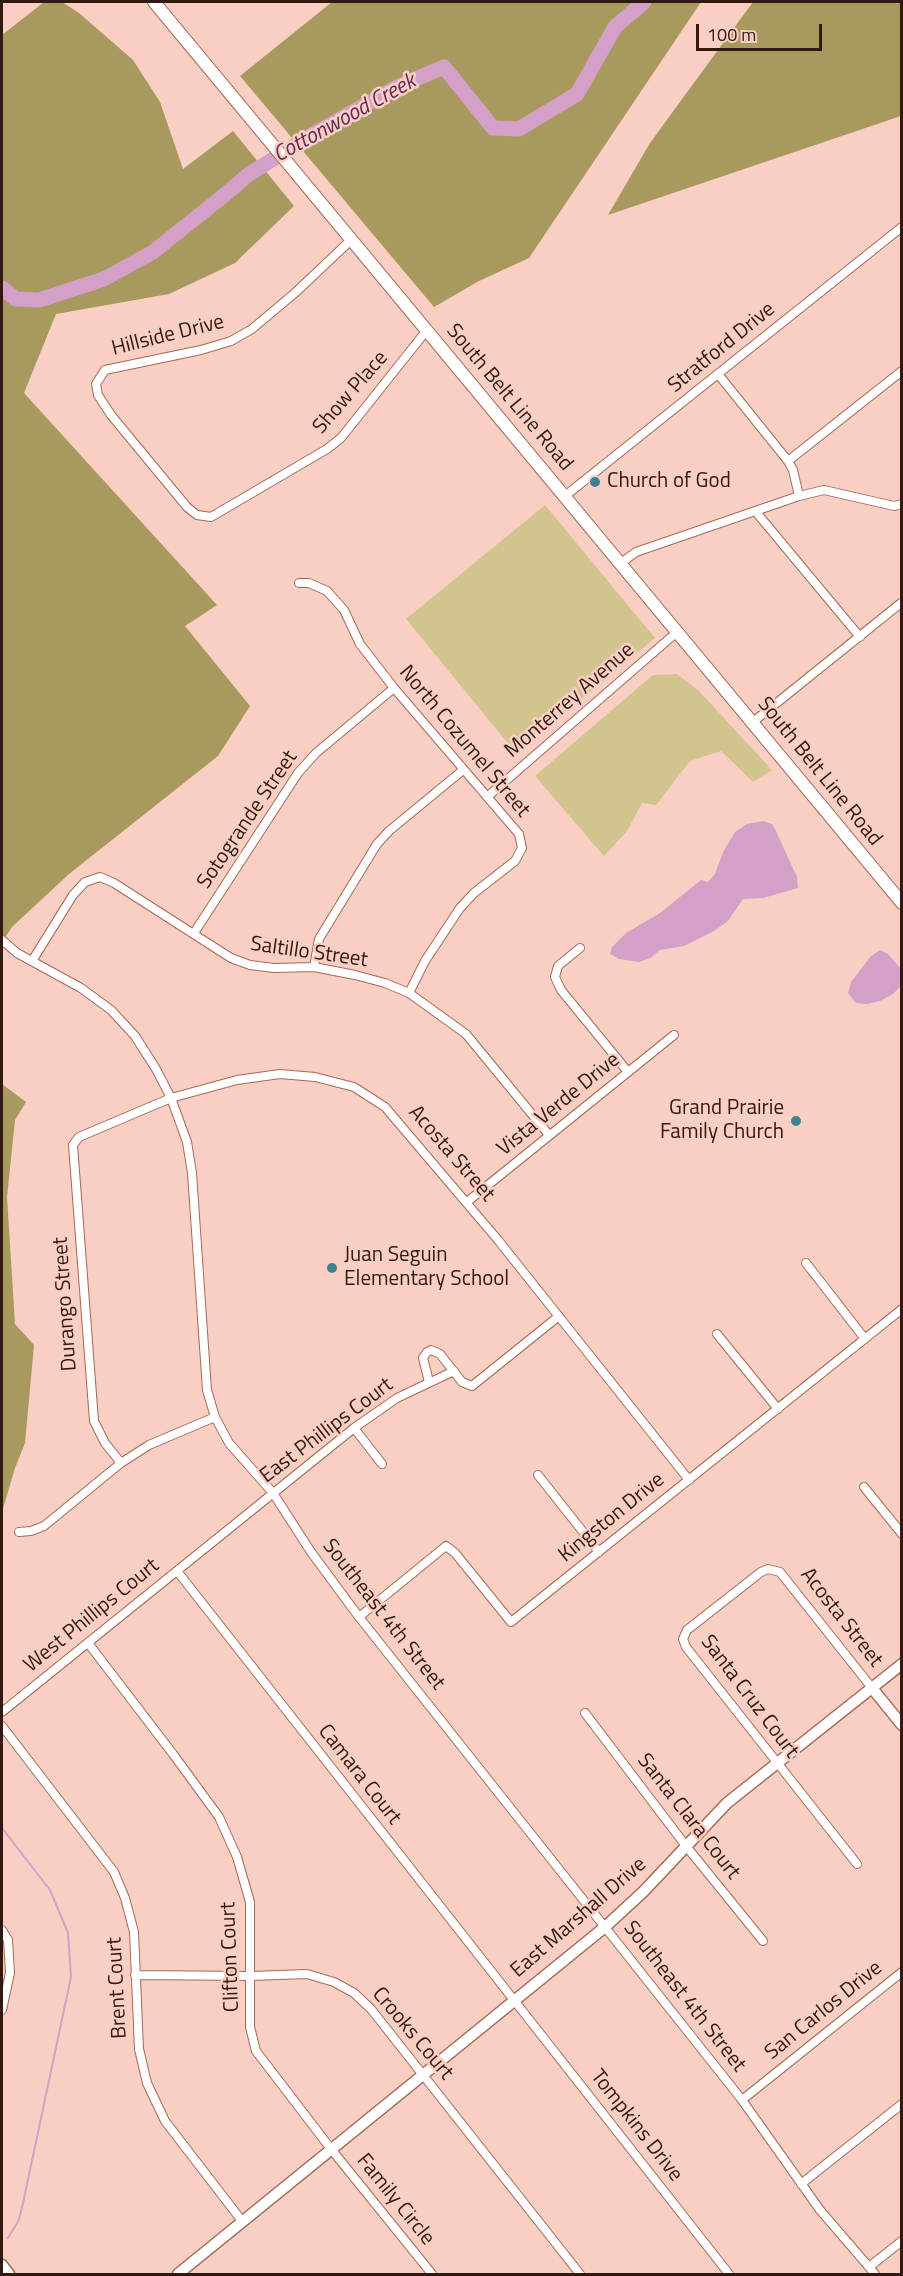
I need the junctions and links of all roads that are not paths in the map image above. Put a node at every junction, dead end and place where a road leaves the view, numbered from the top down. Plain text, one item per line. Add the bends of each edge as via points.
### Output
1 (154, 2) edge
2 (902, 227) edge
3 (352, 239) junction
4 (427, 330) junction
5 (902, 371) edge
6 (718, 374) junction
7 (788, 461) junction
8 (565, 496) junction
9 (799, 496) junction
10 (902, 504) edge
11 (756, 512) junction
12 (197, 515) joint
13 (621, 563) junction
14 (299, 583) dead end
15 (901, 603) edge
16 (677, 632) junction
17 (860, 637) junction
18 (394, 688) junction
19 (753, 722) junction
20 (463, 770) junction
21 (487, 797) junction
22 (902, 903) edge
23 (194, 933) junction
24 (2, 940) edge
25 (580, 948) dead end
26 (32, 961) junction
27 (314, 967) junction
28 (409, 993) junction
29 (674, 1035) dead end
30 (628, 1072) junction
31 (171, 1098) junction
32 (549, 1135) junction
33 (78, 1137) joint
34 (467, 1202) junction
35 (806, 1263) dead end
36 (902, 1309) edge
37 (558, 1316) junction
38 (717, 1334) dead end
39 (865, 1339) junction
40 (454, 1371) junction
41 (429, 1382) junction
42 (778, 1409) junction
43 (215, 1417) junction
44 (354, 1428) junction
45 (121, 1463) junction
46 (382, 1464) dead end
47 (538, 1475) dead end
48 (689, 1480) junction
49 (864, 1487) dead end
50 (273, 1493) junction
51 (19, 1533) dead end
52 (902, 1534) edge
53 (599, 1552) junction
54 (768, 1569) joint
55 (177, 1571) junction
56 (359, 1617) junction
57 (87, 1643) junction
58 (902, 1664) edge
59 (872, 1688) junction
60 (2, 1712) edge
61 (585, 1713) dead end
62 (902, 1725) edge
63 (2, 1726) edge
64 (778, 1764) junction
65 (686, 1846) junction
66 (857, 1864) dead end
67 (605, 1927) junction
68 (2, 1930) edge
69 (763, 1941) dead end
70 (902, 1972) edge
71 (135, 1976) junction
72 (251, 1976) junction
73 (514, 2001) junction
74 (2, 2010) edge
75 (423, 2074) junction
76 (742, 2100) junction
77 (902, 2104) edge
78 (331, 2149) junction
79 (801, 2184) junction
80 (242, 2222) junction
81 (902, 2241) edge
82 (2, 2265) edge
83 (869, 2267) junction
84 (9, 2274) edge
85 (178, 2274) edge
86 (432, 2274) edge
87 (580, 2274) edge
88 (729, 2274) edge
89 (875, 2274) edge

1 - 3 main road, South Belt Line Road
2 - 6 street, Stratford Drive
3 - 4 main road, South Belt Line Road
3 - 12 street, Hillside Drive via 296,292 252,329 231,341 201,351 105,370 96,384 111,415
4 - 8 main road, South Belt Line Road
4 - 12 street, Show Place via 334,443 211,517
5 - 7 street
6 - 7 street
6 - 8 street, Stratford Drive
7 - 9 street
8 - 13 main road, South Belt Line Road
9 - 10 street via 824,490 894,506
9 - 11 street
11 - 13 street via 636,552
11 - 17 street
13 - 16 main road, South Belt Line Road
14 - 18 street, North Cozumel Street via 327,591 344,610 360,644
15 - 17 street
16 - 19 main road, South Belt Line Road
16 - 21 street, Monterrey Avenue
17 - 19 street
18 - 20 street, North Cozumel Street
18 - 23 street, Sotogrande Street via 316,753 298,773
19 - 22 main road, South Belt Line Road
20 - 21 street, North Cozumel Street
20 - 27 street via 377,844 319,939
21 - 28 street, North Cozumel Street via 519,834 522,848 515,861 460,908
23 - 26 street, Saltillo Street via 100,877 85,882 73,895
23 - 27 street, Saltillo Street via 231,958 250,965
24 - 26 street, Southeast 4th Street
25 - 30 street via 558,966 555,977 561,990
26 - 31 street, Southeast 4th Street via 111,1010 135,1036
27 - 28 street, Saltillo Street
28 - 32 street, Saltillo Street via 466,1034
29 - 30 street, Vista Verde Drive
30 - 32 street, Vista Verde Drive
31 - 33 street, Acosta Street
31 - 34 street, Acosta Street via 237,1080 280,1074 315,1077 354,1087 385,1107
31 - 43 street, Southeast 4th Street via 187,1142 192,1173 207,1390
32 - 34 street, Vista Verde Drive
33 - 45 street, Durango Street via 73,1145 94,1421
34 - 37 street, Acosta Street
35 - 39 street
36 - 39 street, Kingston Drive
37 - 40 street via 472,1386 462,1382
37 - 48 street, Acosta Street
38 - 42 street
39 - 42 street, Kingston Drive
40 - 41 street, East Phillips Court
40 - 41 street via 440,1354 431,1350 423,1358
41 - 44 street, East Phillips Court via 397,1398
42 - 48 street, Kingston Drive
43 - 45 street via 149,1445
43 - 50 street, Southeast 4th Street via 229,1443
44 - 46 street
44 - 50 street, East Phillips Court
45 - 51 street via 44,1526
47 - 53 street
48 - 53 street, Kingston Drive
49 - 52 street
50 - 55 street, East Phillips Court
50 - 56 street, Southeast 4th Street
53 - 56 street, Kingston Drive via 511,1622 446,1546
54 - 59 street, Acosta Street via 780,1572
54 - 64 street, Santa Cruz Court via 687,1630 683,1639
55 - 57 street, West Phillips Court
55 - 73 street, Camara Court
56 - 67 street, Southeast 4th Street
57 - 60 street, West Phillips Court
57 - 72 street, Clifton Court via 219,1817 237,1857 250,1902
58 - 59 main road, East Marshall Drive
59 - 62 main road, Acosta Street
59 - 64 main road, East Marshall Drive
61 - 65 street, Santa Clara Court
63 - 71 street, Brent Court via 114,1872 135,1932
64 - 65 main road, East Marshall Drive via 727,1803
64 - 66 street, Santa Cruz Court
65 - 67 main road, East Marshall Drive
65 - 69 street, Santa Clara Court
67 - 73 main road, East Marshall Drive
67 - 76 street, Southeast 4th Street
68 - 74 street via 8,1940 10,1973
70 - 76 street, San Carlos Drive
71 - 72 street, Crooks Court
71 - 80 street, Brent Court via 139,2049 147,2083 165,2121
72 - 75 street, Crooks Court via 307,1974 354,1993
72 - 78 street, Clifton Court via 250,2027 256,2051
73 - 75 main road, East Marshall Drive
73 - 88 street, Tompkins Drive
75 - 78 main road, East Marshall Drive
75 - 87 street, Crooks Court
76 - 79 street, Southeast 4th Street
77 - 79 street
78 - 80 main road, East Marshall Drive
78 - 86 street, Family Circle
79 - 83 street, Southeast 4th Street
80 - 85 main road, East Marshall Drive
81 - 83 street
82 - 84 main road
83 - 89 street, Southeast 4th Street

